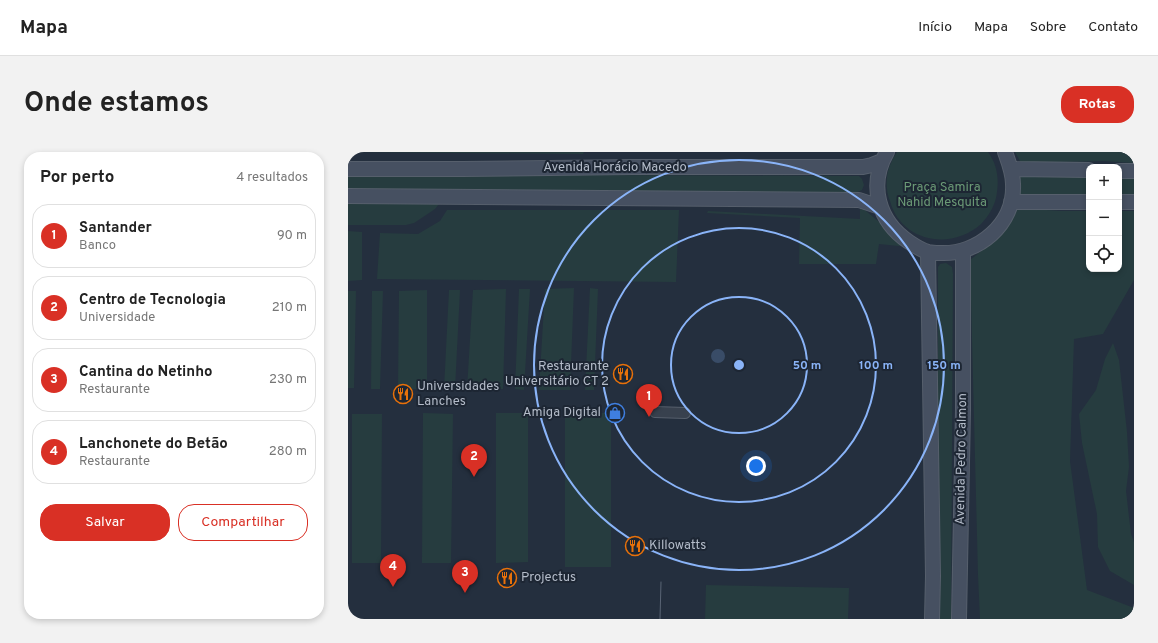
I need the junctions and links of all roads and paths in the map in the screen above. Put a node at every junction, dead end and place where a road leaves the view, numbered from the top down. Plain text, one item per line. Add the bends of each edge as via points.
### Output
1 (1005, 152) edge
2 (884, 157) edge
3 (1011, 168) junction
4 (348, 169) edge
5 (1086, 170) edge
6 (1122, 171) edge
7 (1134, 171) edge
8 (348, 196) edge
9 (1011, 202) junction
10 (1086, 202) edge
11 (1122, 202) edge
12 (1134, 202) edge
13 (880, 207) junction
14 (963, 251) junction
15 (928, 252) junction
16 (655, 412) dead end
17 (685, 413) dead end
18 (932, 619) edge
19 (959, 619) edge

1 - 3 street
2 - 4 street, Avenida Horácio Macedo via 872,165 863,167
2 - 13 street via 877,182
3 - 5 street
3 - 9 street
6 - 7 street
8 - 13 street via 860,200
9 - 10 street
9 - 14 street via 994,233
11 - 12 street
13 - 15 street via 899,236
14 - 15 street
14 - 19 street, Avenida Pedro Calmon
15 - 18 street
16 - 17 street

